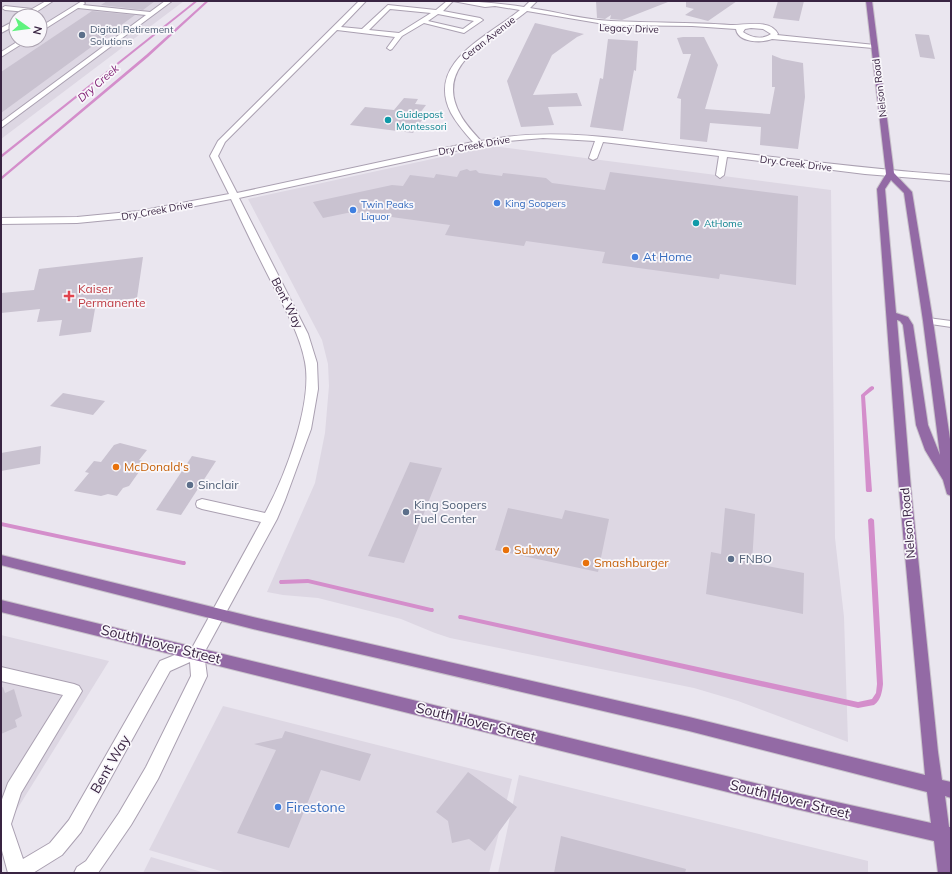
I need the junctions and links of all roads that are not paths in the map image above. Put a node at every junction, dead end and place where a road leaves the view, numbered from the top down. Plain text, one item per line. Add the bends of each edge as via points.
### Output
1 (50, 1) edge
2 (85, 1) edge
3 (169, 1) edge
4 (363, 1) edge
5 (450, 1) edge
6 (456, 1) edge
7 (534, 1) edge
8 (869, 1) edge
9 (76, 6) junction
10 (38, 8) edge
11 (522, 11) junction
12 (437, 12) junction
13 (152, 14) junction
14 (422, 21) junction
15 (48, 25) edge
16 (8, 27) edge
17 (335, 28) junction
18 (741, 30) junction
19 (1, 31) edge
20 (364, 32) junction
21 (773, 34) junction
22 (400, 35) junction
23 (873, 43) junction
24 (12, 48) edge
25 (390, 48) dead end
26 (1, 55) edge
27 (1, 126) edge
28 (600, 139) junction
29 (478, 143) junction
30 (724, 154) junction
31 (593, 158) dead end
32 (890, 174) junction
33 (720, 175) dead end
34 (951, 178) edge
35 (234, 196) junction
36 (1, 221) edge
37 (890, 314) junction
38 (928, 321) junction
39 (951, 324) edge
40 (950, 486) edge
41 (202, 504) dead end
42 (270, 519) junction
43 (1, 560) edge
44 (1, 606) edge
45 (218, 614) junction
46 (197, 653) junction
47 (1, 674) edge
48 (943, 788) edge
49 (946, 835) edge
50 (18, 873) edge
51 (83, 873) edge
52 (947, 873) edge

1 - 10 street
2 - 9 street
3 - 13 street
4 - 17 street, Bent Way
5 - 12 street
6 - 11 street, Legacy Drive
7 - 11 street, Ceran Avenue
8 - 23 main road, Nelson Road
9 - 13 street
9 - 15 street
11 - 18 street, Legacy Drive via 607,28
11 - 29 street, Ceran Avenue via 466,53 450,76 448,86 451,104 463,126
12 - 14 street
12 - 14 street via 480,20 464,31
12 - 20 street via 388,7
13 - 27 street
14 - 22 street
16 - 19 street
17 - 20 street
17 - 35 street, Bent Way via 222,141 214,156
18 - 21 street via 758,26
18 - 21 street via 744,36 755,39 767,39
20 - 22 street
21 - 23 street
22 - 25 street
23 - 32 main road, Nelson Road
24 - 26 street
28 - 29 street, Dry Creek Drive via 531,136
28 - 30 street, Dry Creek Drive
28 - 31 street
29 - 35 street, Dry Creek Drive
30 - 32 street, Dry Creek Drive
30 - 33 street
32 - 34 street, Dry Creek Drive
32 - 37 main road, Nelson Road via 881,189
32 - 38 main road via 908,192
35 - 36 street, Dry Creek Drive via 121,216 55,221
35 - 42 street, Bent Way via 303,334 312,372 312,389 304,429
37 - 40 main road via 904,319 908,325 922,425 931,450
37 - 48 main road, Nelson Road via 909,529
38 - 39 street
38 - 40 main road
41 - 42 street
42 - 45 street, Bent Way
43 - 45 main road
44 - 46 main road, South Hover Street
45 - 46 street, Bent Way
45 - 48 main road via 682,722
46 - 49 main road, South Hover Street
46 - 50 street, Bent Way via 165,666 75,826 56,849
46 - 51 street via 199,676 152,773 92,867
47 - 50 street via 74,691 14,789 2,824
48 - 49 main road, Nelson Road
49 - 52 main road, Nelson Road

